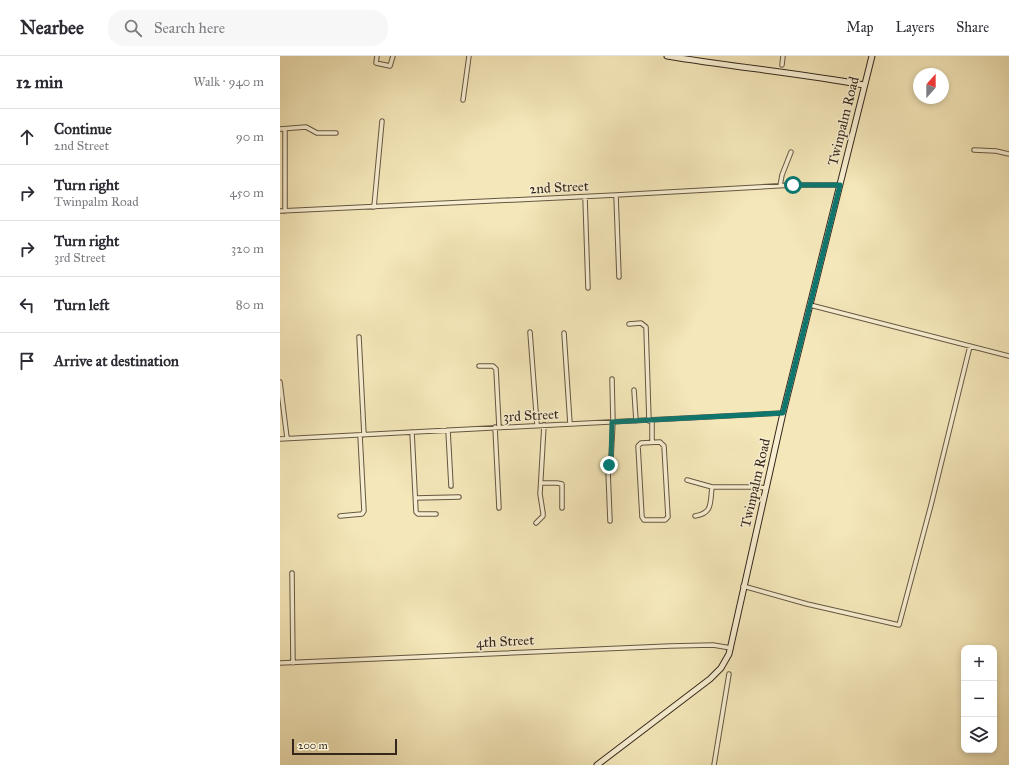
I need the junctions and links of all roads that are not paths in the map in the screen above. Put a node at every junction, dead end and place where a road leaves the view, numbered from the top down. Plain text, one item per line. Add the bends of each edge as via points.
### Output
1 (377, 56) edge
2 (393, 56) edge
3 (469, 56) edge
4 (667, 56) edge
5 (783, 56) edge
6 (872, 56) edge
7 (782, 66) dead end
8 (864, 85) junction
9 (463, 100) dead end
10 (382, 121) dead end
11 (280, 129) edge
12 (285, 129) junction
13 (336, 133) dead end
14 (974, 150) dead end
15 (791, 152) dead end
16 (1009, 154) edge
17 (840, 185) junction
18 (780, 186) junction
19 (616, 196) junction
20 (585, 197) junction
21 (374, 207) junction
22 (280, 211) edge
23 (285, 211) junction
24 (619, 277) dead end
25 (588, 288) dead end
26 (810, 305) junction
27 (629, 324) dead end
28 (530, 332) dead end
29 (564, 332) dead end
30 (359, 338) dead end
31 (970, 346) junction
32 (1009, 356) edge
33 (479, 366) dead end
34 (612, 379) dead end
35 (280, 382) edge
36 (634, 390) dead end
37 (783, 413) junction
38 (636, 421) junction
39 (650, 421) junction
40 (612, 422) junction
41 (570, 424) junction
42 (537, 425) junction
43 (544, 425) junction
44 (497, 427) junction
45 (448, 430) junction
46 (412, 432) junction
47 (362, 435) junction
48 (287, 438) junction
49 (280, 439) edge
50 (652, 442) junction
51 (687, 480) dead end
52 (541, 484) junction
53 (451, 486) dead end
54 (712, 488) junction
55 (766, 488) junction
56 (459, 497) dead end
57 (416, 498) junction
58 (499, 508) dead end
59 (562, 508) dead end
60 (436, 514) dead end
61 (340, 516) dead end
62 (695, 516) dead end
63 (610, 521) dead end
64 (536, 523) dead end
65 (292, 573) dead end
66 (743, 586) junction
67 (731, 648) junction
68 (280, 663) edge
69 (293, 663) junction
70 (729, 674) dead end
71 (597, 765) edge
72 (714, 765) edge

1 - 2 street via 378,65 390,66
3 - 9 street
4 - 8 main road
5 - 7 street
6 - 8 main road, Twinpalm Road
8 - 17 main road, Twinpalm Road
10 - 21 street
11 - 12 street
12 - 13 street via 306,127 317,132
12 - 23 street
14 - 16 street
15 - 18 street
17 - 18 street, 2nd Street
17 - 26 main road, Twinpalm Road
18 - 19 street, 2nd Street
19 - 20 street, 2nd Street
19 - 24 street
20 - 21 street, 2nd Street
20 - 25 street
21 - 23 street, 2nd Street
22 - 23 street, 2nd Street
26 - 31 street
26 - 37 main road, Twinpalm Road
27 - 39 street via 641,323 646,327
28 - 42 street
29 - 41 street
30 - 47 street
31 - 32 street
31 - 66 street via 899,625 806,604
33 - 44 street via 493,366 496,369
34 - 40 street
35 - 48 street
36 - 38 street
37 - 39 street, 3rd Street
37 - 55 main road, Twinpalm Road
38 - 39 street, 3rd Street
38 - 40 street, 3rd Street
39 - 50 street
40 - 41 street, 3rd Street
40 - 63 street via 611,460 608,470
41 - 43 street, 3rd Street
42 - 43 street, 3rd Street
42 - 44 street, 3rd Street
43 - 52 street
44 - 45 street, 3rd Street
44 - 58 street
45 - 46 street, 3rd Street
45 - 53 street
46 - 47 street, 3rd Street
46 - 57 street
47 - 48 street, 3rd Street
47 - 61 street via 364,511 362,514
48 - 49 street, 3rd Street
50 - 50 street via 641,443 638,446 642,517 644,520 665,520 668,517 664,444
51 - 54 street
52 - 59 street via 562,484
52 - 64 street via 543,516
54 - 55 street
54 - 62 street via 708,511
55 - 66 main road, Twinpalm Road
56 - 57 street
57 - 60 street via 417,513
65 - 69 street
66 - 67 main road, Twinpalm Road
67 - 69 street, 4th Street via 713,644
67 - 71 main road, Twinpalm Road via 721,668 710,678
68 - 69 street, 4th Street
70 - 72 street

